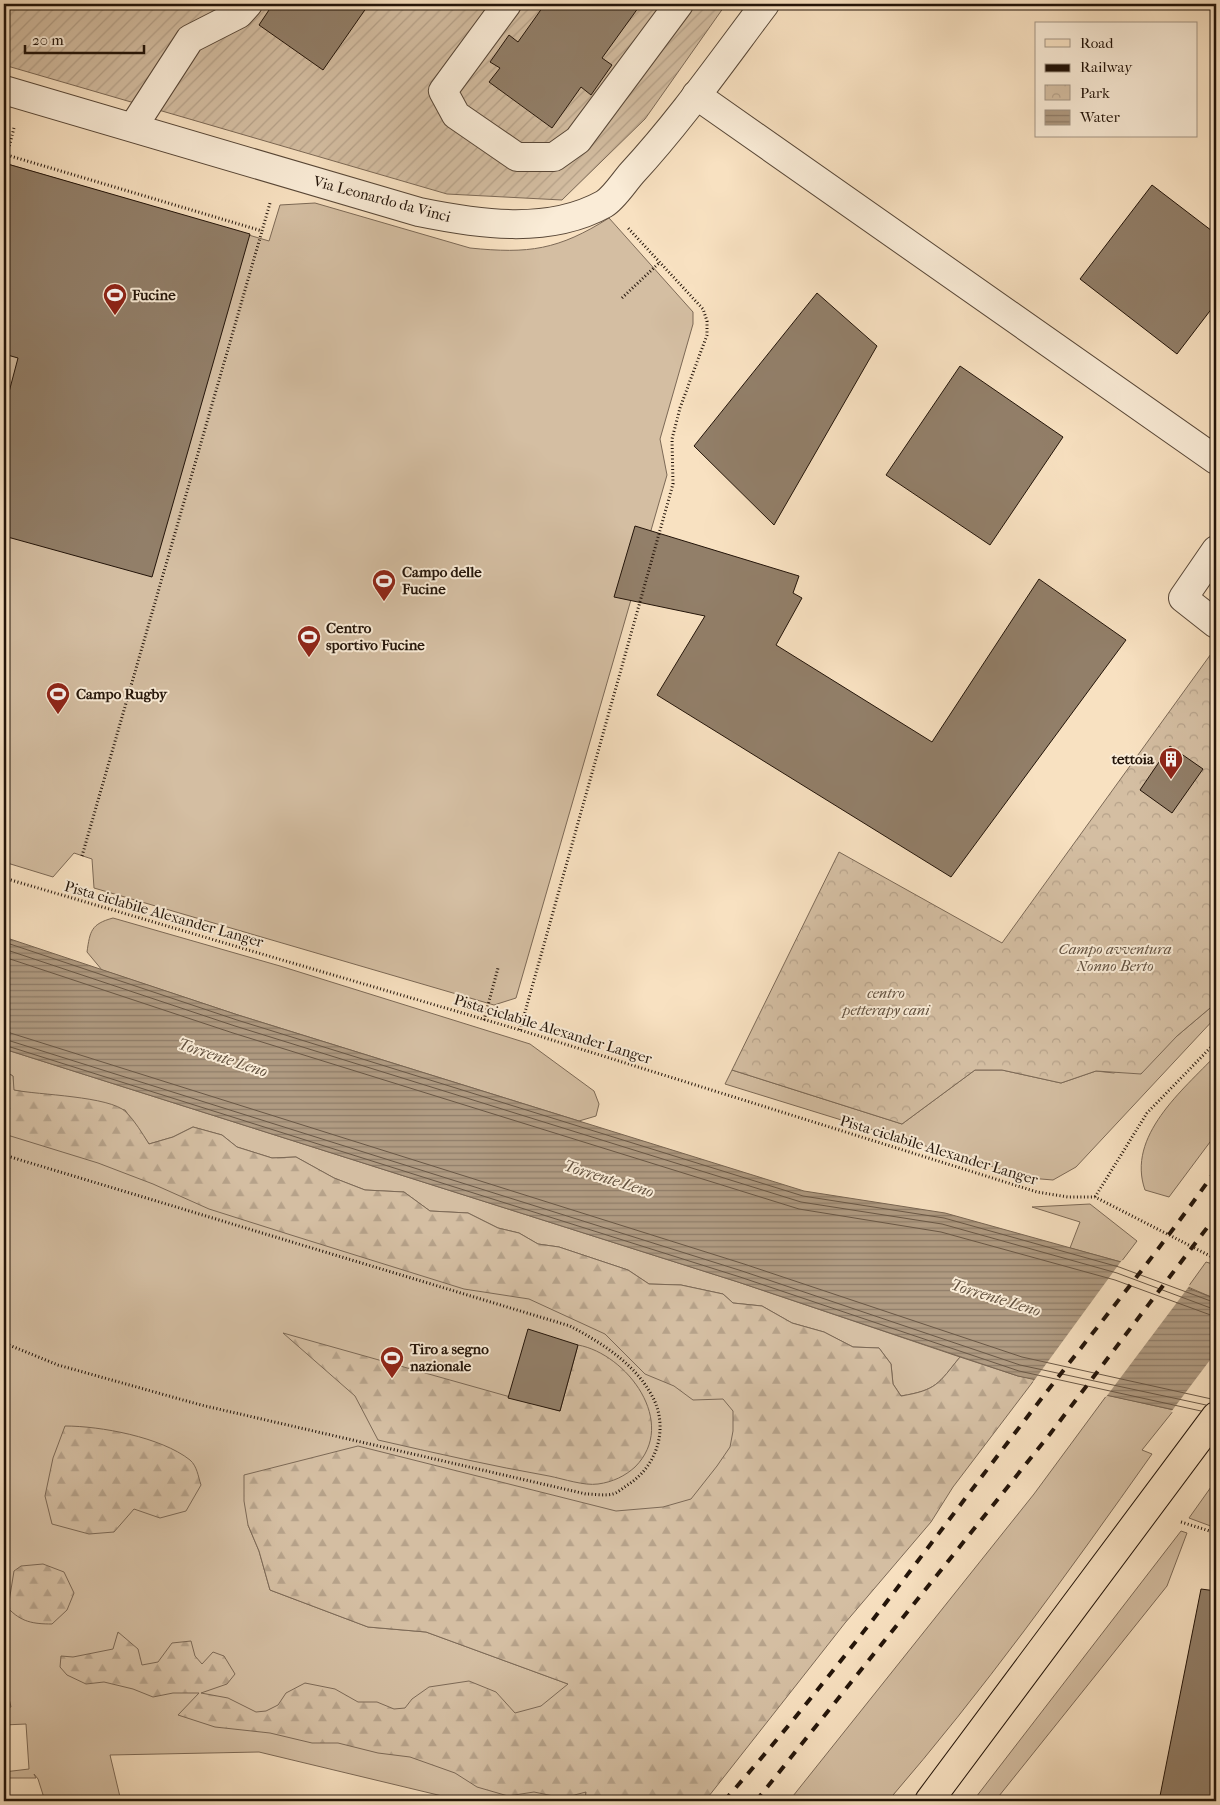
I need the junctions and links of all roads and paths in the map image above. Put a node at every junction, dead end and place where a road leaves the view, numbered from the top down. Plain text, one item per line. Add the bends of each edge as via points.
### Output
1 (248, 4) edge
2 (508, 4) edge
3 (679, 4) edge
4 (765, 4) edge
5 (4, 90) edge
6 (696, 95) junction
7 (133, 127) junction
8 (605, 203) junction
9 (262, 231) dead end
10 (659, 263) junction
11 (622, 298) dead end
12 (1216, 459) edge
13 (1216, 550) edge
14 (1216, 624) edge
15 (82, 856) dead end
16 (4, 878) edge
17 (498, 968) dead end
18 (484, 1020) junction
19 (520, 1030) junction
20 (1216, 1042) edge
21 (4, 1155) edge
22 (1095, 1197) junction
23 (1216, 1259) edge
24 (4, 1343) edge
25 (1216, 1416) edge
26 (1179, 1521) dead end
27 (1216, 1533) edge
28 (929, 1801) edge

1 - 7 street via 239,14 190,39
2 - 3 street via 443,91 456,115 517,157 554,158 578,140
4 - 6 street, Via Leonardo da Vinci
5 - 7 street, Via Leonardo da Vinci
6 - 8 street, Via Leonardo da Vinci
6 - 12 street
7 - 8 street, Via Leonardo da Vinci via 419,212 472,222 521,223 563,219
8 - 10 path
9 - 15 path
10 - 11 path
10 - 19 path via 703,309 707,335 680,408 672,439 673,484
13 - 14 street via 1183,598
16 - 18 path, Pista ciclabile Alexander Langer
17 - 18 path
18 - 19 path, Pista ciclabile Alexander Langer
19 - 22 path, Pista ciclabile Alexander Langer via 1037,1192
20 - 22 path via 1147,1113
21 - 24 path via 570,1326 612,1352 650,1391 658,1406 660,1438 655,1454 636,1480 614,1494 586,1494 201,1405 58,1365
22 - 23 path
25 - 28 main road
26 - 27 path

